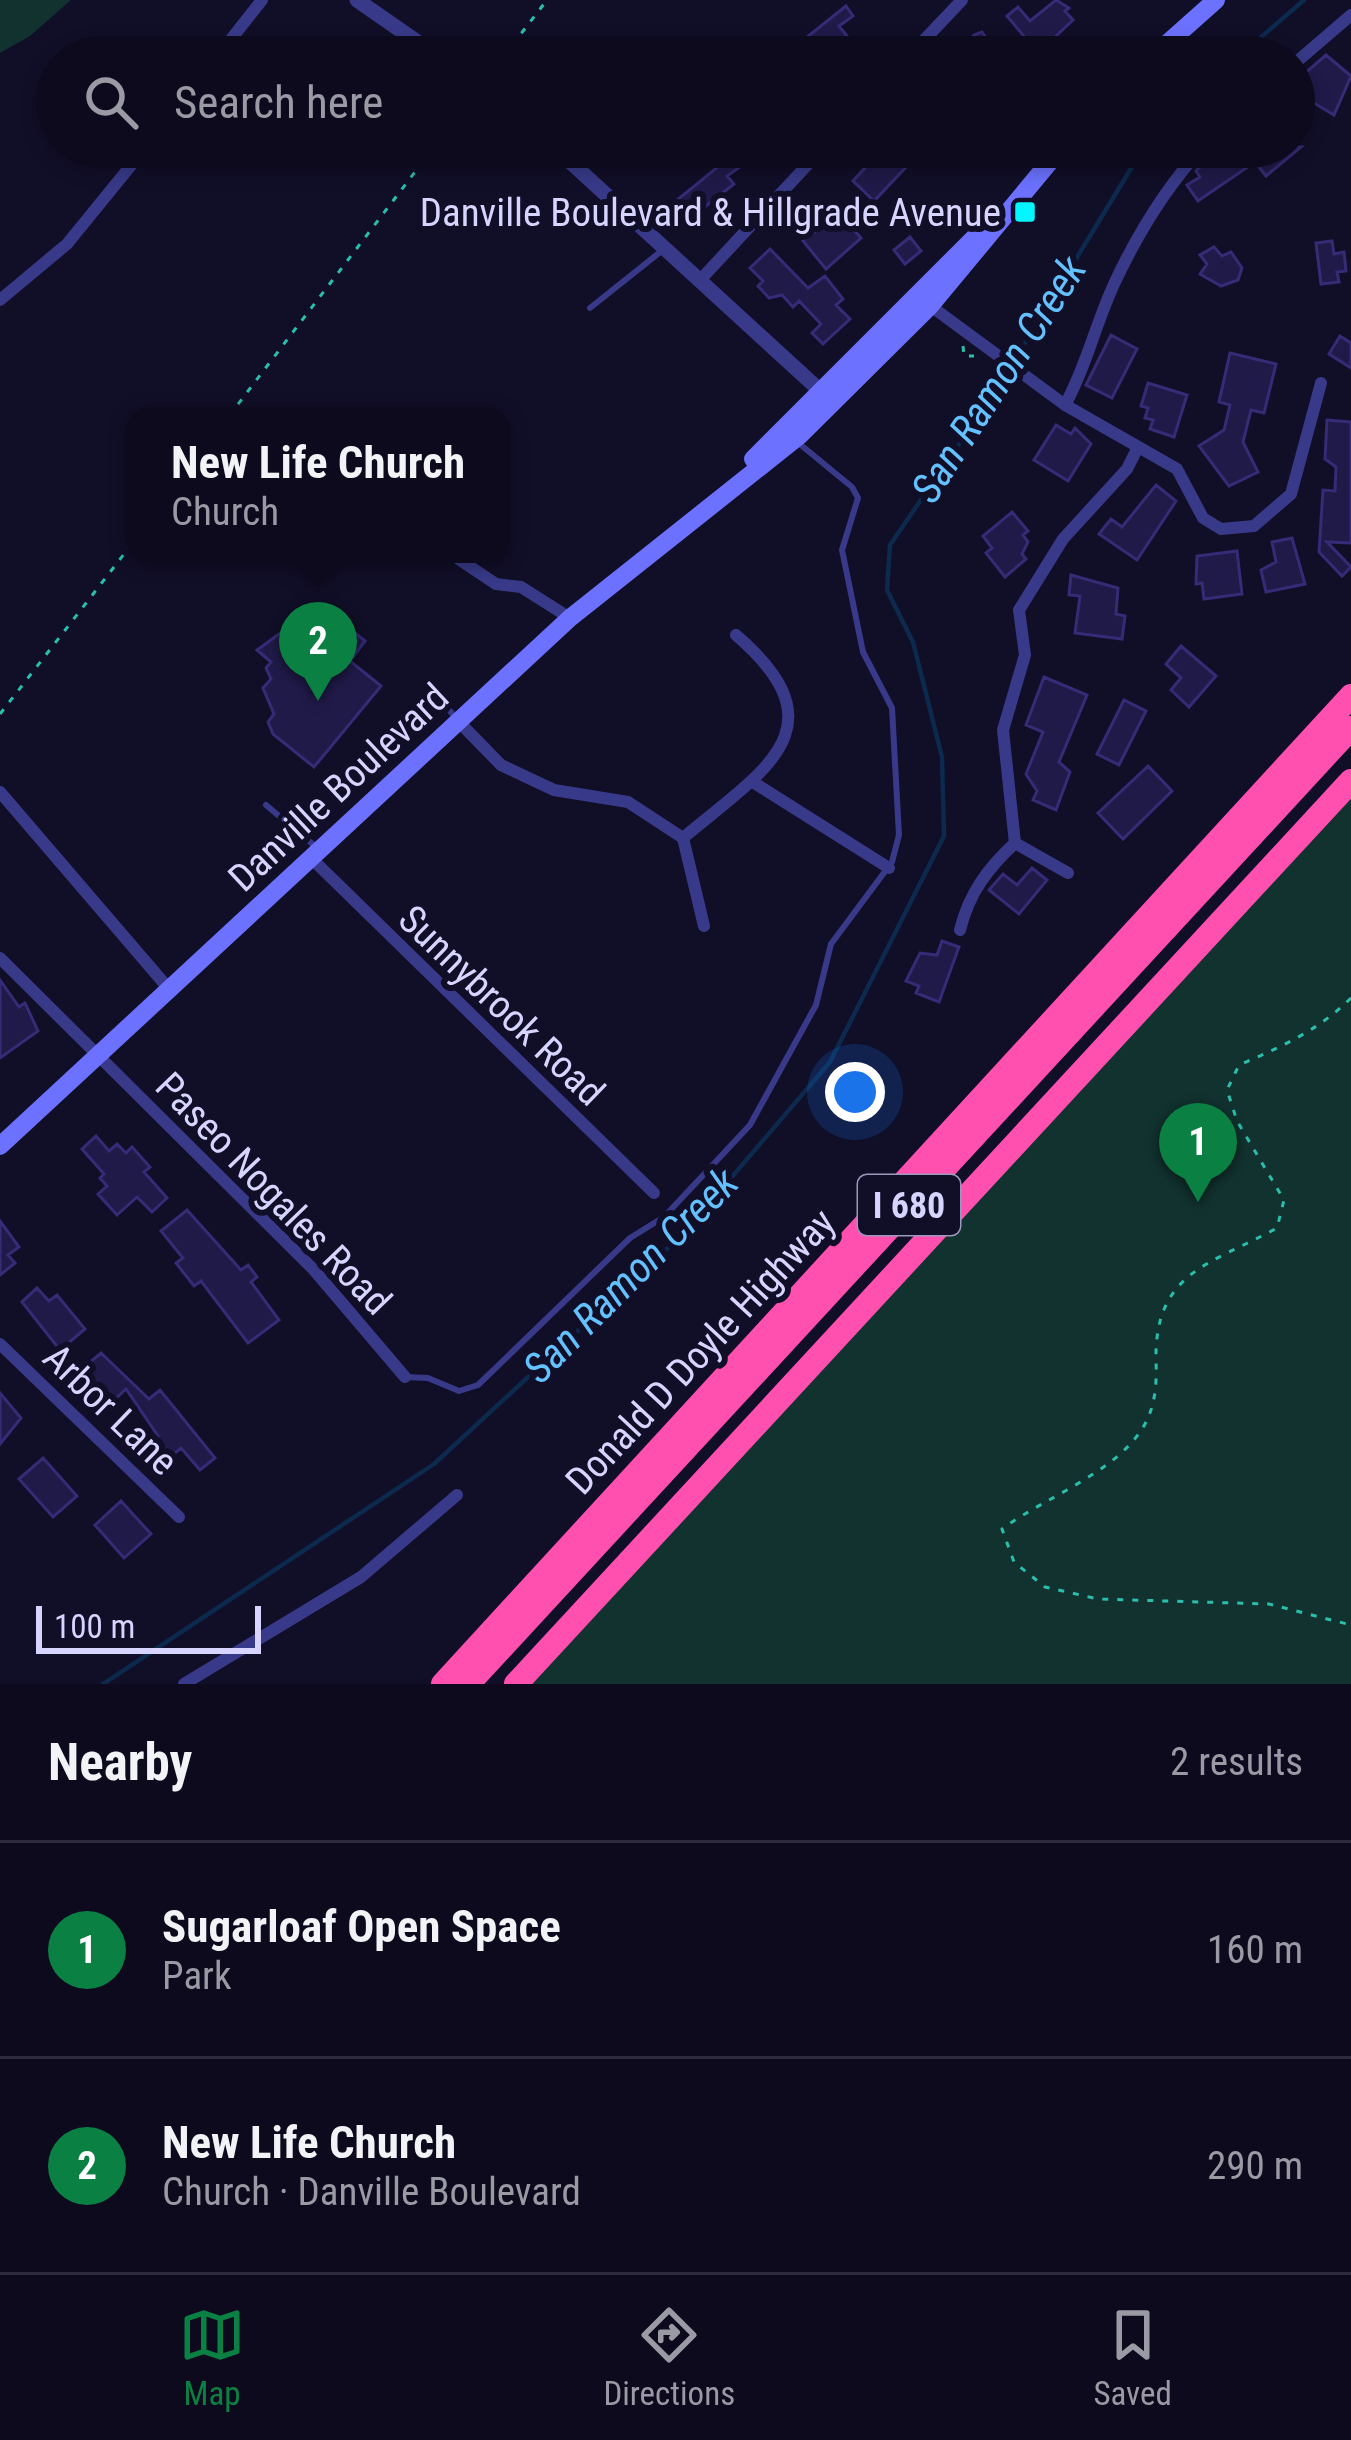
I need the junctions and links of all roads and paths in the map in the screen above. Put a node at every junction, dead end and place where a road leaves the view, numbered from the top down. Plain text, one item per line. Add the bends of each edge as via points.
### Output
1 (262, 0) edge
2 (357, 0) edge
3 (547, 0) edge
4 (962, 0) edge
5 (1216, 0) edge
6 (1351, 15) edge
7 (234, 36) edge
8 (409, 36) edge
9 (519, 36) edge
10 (928, 36) edge
11 (1176, 36) edge
12 (1315, 46) edge
13 (129, 168) edge
14 (418, 168) edge
15 (578, 168) edge
16 (804, 168) edge
17 (1044, 168) edge
18 (1184, 168) edge
19 (667, 246) junction
20 (702, 278) junction
21 (0, 300) edge
22 (924, 301) junction
23 (590, 308) dead end
24 (1322, 383) dead end
25 (828, 398) junction
26 (1065, 405) junction
27 (236, 407) edge
28 (789, 434) junction
29 (1138, 447) junction
30 (126, 552) edge
31 (464, 563) edge
32 (570, 618) junction
33 (736, 635) dead end
34 (428, 686) dead end
35 (1351, 696) edge
36 (0, 714) edge
37 (458, 721) junction
38 (1351, 728) edge
39 (751, 781) junction
40 (1351, 781) edge
41 (0, 793) edge
42 (266, 805) dead end
43 (683, 838) junction
44 (1015, 843) junction
45 (315, 853) junction
46 (889, 868) junction
47 (1068, 873) dead end
48 (704, 926) dead end
49 (960, 929) dead end
50 (0, 958) edge
51 (169, 989) junction
52 (1351, 998) edge
53 (97, 1054) junction
54 (0, 1146) edge
55 (653, 1193) dead end
56 (0, 1344) edge
57 (405, 1376) joint
58 (457, 1496) dead end
59 (179, 1517) dead end
60 (1351, 1625) edge
61 (475, 1649) junction
62 (184, 1684) edge
63 (425, 1684) edge
64 (443, 1684) edge
65 (468, 1684) edge
66 (517, 1684) edge

1 - 7 street
2 - 8 street
3 - 9 path
4 - 10 street
5 - 11 main road
6 - 12 street
13 - 21 street via 67,244
14 - 27 path
15 - 19 street
16 - 20 street
17 - 22 main road, Danville Boulevard
18 - 26 street via 1113,285
19 - 20 street
19 - 23 lane
20 - 25 street
22 - 25 main road, Danville Boulevard
22 - 26 street
24 - 29 street via 1291,494 1255,526 1221,529 1203,518 1177,469
25 - 28 main road, Danville Boulevard
26 - 29 street
28 - 32 main road, Danville Boulevard
28 - 46 lane via 858,498 842,550 863,652 892,707 899,835
29 - 44 street via 1018,610 1025,655 1003,730
30 - 36 path
31 - 32 street
32 - 37 main road, Danville Boulevard
33 - 39 street via 785,685 791,717
34 - 37 lane
35 - 61 highway, Donald D Doyle Highway / I 680
37 - 43 street via 501,765 554,790 628,802
37 - 45 main road, Danville Boulevard
38 - 65 highway, I 680
39 - 43 street
39 - 46 street
40 - 66 highway, I 680
41 - 51 street
42 - 45 lane
43 - 48 street
44 - 47 street
44 - 49 street via 966,903
45 - 51 main road, Danville Boulevard
45 - 55 street, Sunnybrook Road via 501,1050
46 - 57 lane via 831,944 816,1005 750,1125 664,1217 630,1238 478,1385 459,1391
50 - 53 street, Paseo Nogales Road
51 - 53 main road, Danville Boulevard
52 - 60 path via 1303,1035 1239,1065 1227,1090 1284,1200 1277,1228 1198,1266 1168,1294 1156,1343 1157,1392 1139,1433 1002,1528 1014,1562 1045,1587 1098,1599 1269,1604
53 - 54 main road, Danville Boulevard
53 - 57 street, Paseo Nogales Road via 314,1270
56 - 59 street, Arbor Lane
58 - 62 street via 361,1577
61 - 63 highway
61 - 64 highway, Donald D Doyle Highway / I 680

